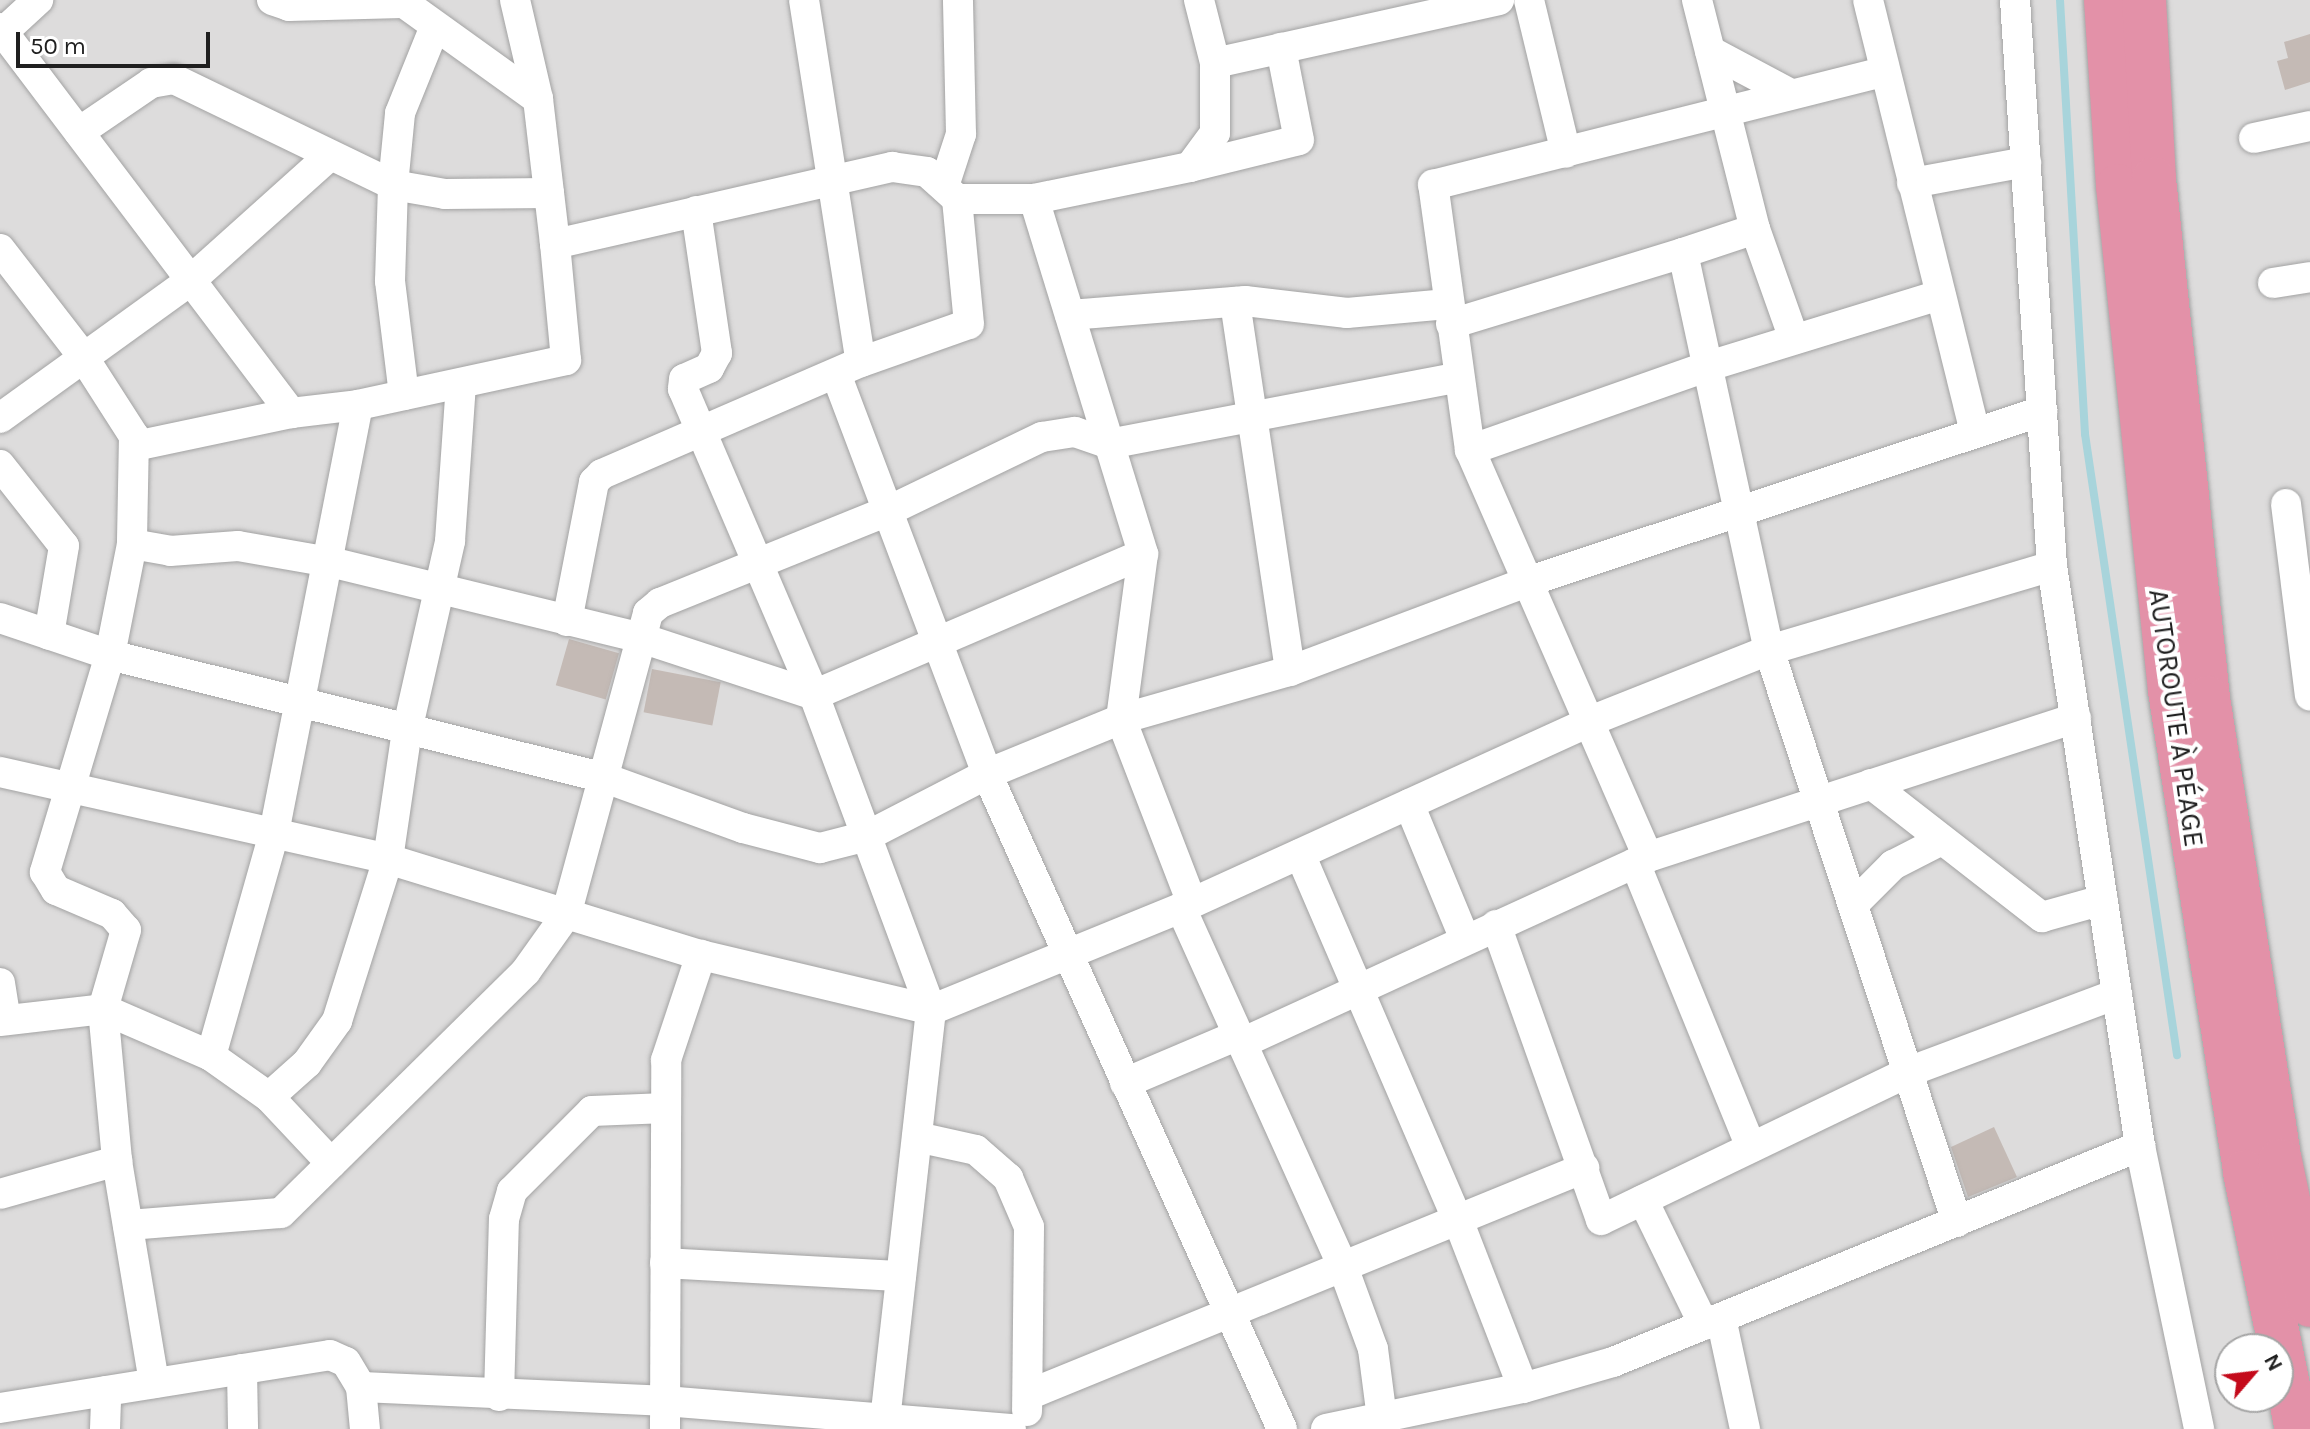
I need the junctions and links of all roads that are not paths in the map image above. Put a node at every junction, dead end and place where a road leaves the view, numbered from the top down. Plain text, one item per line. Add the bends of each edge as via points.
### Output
1 (38, 0) edge
2 (272, 0) edge
3 (515, 0) edge
4 (804, 0) edge
5 (958, 0) edge
6 (1199, 0) edge
7 (1499, 0) edge
8 (1529, 0) edge
9 (1697, 0) edge
10 (1868, 0) edge
11 (2015, 0) edge
12 (2106, 0) edge
13 (2144, 0) edge
14 (401, 2) edge
15 (434, 29) junction
16 (1, 32) edge
17 (1281, 48) junction
18 (1710, 51) junction
19 (1215, 63) junction
20 (1884, 72) junction
21 (1791, 94) junction
22 (538, 99) junction
23 (1725, 108) junction
24 (2310, 126) edge
25 (79, 132) junction
26 (2254, 138) dead end
27 (1566, 153) junction
28 (327, 158) junction
29 (2026, 162) junction
30 (1190, 167) junction
31 (833, 180) junction
32 (1912, 183) junction
33 (393, 185) junction
34 (549, 193) junction
35 (950, 193) junction
36 (1034, 199) junction
37 (696, 211) junction
38 (1755, 229) junction
39 (555, 244) junction
40 (0, 249) edge
41 (1683, 253) junction
42 (2310, 277) edge
43 (191, 280) junction
44 (2273, 283) dead end
45 (1940, 295) junction
46 (1235, 302) junction
47 (1450, 314) junction
48 (1070, 315) junction
49 (1794, 339) junction
50 (82, 355) junction
51 (1709, 366) junction
52 (849, 368) junction
53 (1459, 377) junction
54 (461, 383) junction
55 (404, 395) junction
56 (358, 405) junction
57 (2042, 411) junction
58 (291, 413) junction
59 (1254, 416) junction
60 (0, 418) edge
61 (1975, 433) junction
62 (703, 434) junction
63 (1109, 444) junction
64 (135, 446) junction
65 (1470, 450) junction
66 (0, 465) edge
67 (2286, 504) dead end
68 (888, 511) junction
69 (1736, 511) junction
70 (132, 544) junction
71 (1143, 554) junction
72 (330, 562) junction
73 (760, 565) junction
74 (2052, 566) junction
75 (1527, 582) junction
76 (439, 591) junction
77 (2305, 604) edge
78 (0, 618) edge
79 (567, 621) junction
80 (49, 635) junction
81 (641, 638) junction
82 (936, 639) junction
83 (1769, 650) junction
84 (110, 655) junction
85 (1290, 671) junction
86 (814, 695) junction
87 (2310, 696) edge
88 (303, 701) junction
89 (2076, 718) junction
90 (1121, 719) junction
91 (1593, 720) junction
92 (407, 731) junction
93 (0, 772) edge
94 (987, 774) junction
95 (605, 778) junction
96 (1871, 784) junction
97 (74, 791) junction
98 (1819, 801) junction
99 (1409, 804) junction
100 (274, 833) junction
101 (867, 836) junction
102 (1938, 842) junction
103 (1300, 854) junction
104 (388, 859) junction
105 (1641, 860) junction
106 (2103, 900) junction
107 (1853, 905) junction
108 (1187, 906) junction
109 (566, 915) junction
110 (1496, 925) junction
111 (1465, 939) junction
112 (701, 955) junction
113 (1067, 955) junction
114 (0, 983) edge
115 (1359, 989) junction
116 (2117, 994) junction
117 (103, 1009) junction
118 (931, 1010) junction
119 (3, 1021) edge
120 (1240, 1039) junction
121 (211, 1056) junction
122 (1908, 1072) junction
123 (1125, 1083) junction
124 (269, 1097) junction
125 (666, 1108) junction
126 (917, 1137) junction
127 (2140, 1146) junction
128 (1751, 1147) junction
129 (117, 1161) junction
130 (331, 1163) junction
131 (1584, 1168) junction
132 (0, 1194) edge
133 (1643, 1200) junction
134 (1458, 1220) junction
135 (1957, 1222) junction
136 (128, 1225) junction
137 (665, 1263) junction
138 (1343, 1267) junction
139 (901, 1276) junction
140 (2310, 1305) edge
141 (1229, 1313) junction
142 (1713, 1322) junction
143 (242, 1369) junction
144 (154, 1383) junction
145 (361, 1387) junction
146 (1523, 1388) junction
147 (106, 1391) junction
148 (1028, 1395) junction
149 (499, 1396) junction
150 (0, 1408) edge
151 (664, 1415) edge
152 (885, 1418) junction
153 (1382, 1418) junction
154 (996, 1428) edge
155 (105, 1429) edge
156 (243, 1429) edge
157 (365, 1429) edge
158 (1025, 1429) edge
159 (1282, 1429) edge
160 (1326, 1429) edge
161 (1745, 1429) edge
162 (2199, 1429) edge
163 (2297, 1429) edge

1 - 16 street
2 - 14 street via 289,6
3 - 22 street
4 - 31 street
5 - 35 street via 961,134
6 - 19 street
7 - 17 street
8 - 27 street
9 - 18 street
10 - 20 street
11 - 29 street
12 - 163 highway, AUTOROUTE À PÉAGE via 2122,232 2170,691 2245,1172
13 - 140 highway via 2154,179 2208,698 2277,1146
14 - 15 street
15 - 22 street
15 - 33 street via 400,113
16 - 25 street
17 - 19 street
17 - 30 street via 1299,140
18 - 21 street
18 - 23 street
19 - 30 street via 1215,133
20 - 21 street
20 - 32 street
21 - 23 street
22 - 34 street
23 - 27 street
23 - 38 street
24 - 26 street
25 - 28 street via 151,83 174,79
25 - 43 street
27 - 47 street via 1433,185
28 - 33 street
28 - 43 street
29 - 32 street
29 - 57 street
30 - 36 street
31 - 35 street via 892,167 927,172
31 - 37 street
31 - 52 street
32 - 45 street
33 - 34 street via 445,194
33 - 55 street via 390,281
34 - 39 street
35 - 36 street
35 - 52 street via 969,324
36 - 48 street
37 - 39 street
37 - 62 street via 717,353 709,368 684,379 683,389
38 - 41 street
38 - 49 street
39 - 54 street via 566,360
40 - 50 street
41 - 47 street
41 - 51 street
42 - 44 street
43 - 50 street
43 - 58 street
45 - 49 street
45 - 61 street
46 - 47 street via 1347,313
46 - 48 street
46 - 59 street
47 - 53 street
48 - 63 street
49 - 51 street
50 - 60 street
50 - 64 street via 131,427
51 - 65 street
51 - 69 street
52 - 62 street
52 - 68 street
53 - 59 street
53 - 65 street
54 - 55 street
54 - 76 street via 450,541
55 - 56 street
56 - 58 street
56 - 72 street
57 - 61 street
57 - 74 street
58 - 64 street
59 - 63 street
59 - 85 street
61 - 69 street
62 - 73 street
62 - 79 street via 613,468 594,482
63 - 68 street via 1075,432 1042,437
63 - 71 street
64 - 70 street
65 - 75 street
66 - 80 street via 64,546
67 - 77 street
68 - 73 street
68 - 82 street
69 - 75 street
69 - 83 street
70 - 72 street via 170,551 238,546
70 - 84 street
71 - 82 street
71 - 90 street
72 - 76 street
72 - 88 street
73 - 81 street via 660,603 648,613
73 - 86 street
74 - 83 street
74 - 89 street
75 - 85 street
75 - 91 street
76 - 79 street
76 - 92 street
77 - 87 street
78 - 80 street
79 - 81 street
80 - 84 street
81 - 86 street
81 - 95 street
82 - 86 street
82 - 94 street
83 - 91 street
83 - 98 street
84 - 88 street
84 - 97 street
85 - 90 street
86 - 101 street
88 - 92 street
88 - 100 street
89 - 96 street
89 - 106 street
90 - 94 street
90 - 108 street
91 - 99 street
91 - 105 street
92 - 95 street
92 - 104 street
93 - 97 street
94 - 101 street
94 - 113 street
95 - 101 street via 743,828 820,848
95 - 109 street
96 - 98 street
96 - 102 street
97 - 100 street
97 - 117 street via 45,872 56,890 112,914 126,930
98 - 105 street
98 - 107 street
99 - 103 street
99 - 111 street
100 - 104 street
100 - 121 street
101 - 118 street
102 - 106 street via 2042,917
102 - 107 street via 1893,865
103 - 108 street
103 - 115 street
104 - 109 street
104 - 124 street via 337,1021 307,1063
105 - 110 street
105 - 128 street
106 - 116 street
107 - 122 street
108 - 113 street
108 - 120 street
109 - 112 street
109 - 130 street via 526,971
110 - 111 street
110 - 131 street
111 - 115 street
112 - 118 street
112 - 125 street via 666,1060
113 - 118 street
113 - 123 street
114 - 119 street
115 - 120 street
115 - 134 street
116 - 122 street
116 - 127 street
117 - 119 street
117 - 121 street
117 - 129 street
118 - 126 street
120 - 123 street
120 - 138 street
121 - 124 street
122 - 128 street
122 - 135 street
123 - 141 street
124 - 130 street
125 - 137 street
125 - 149 street via 592,1111 512,1191 504,1219
126 - 139 street
126 - 148 street via 976,1150 1008,1178 1029,1227
127 - 135 street
127 - 162 street
128 - 133 street
129 - 132 street
129 - 136 street
130 - 136 street via 281,1213
131 - 133 street via 1601,1220
131 - 134 street
133 - 142 street
134 - 138 street
134 - 146 street
135 - 142 street
136 - 144 street
137 - 139 street
137 - 151 street
138 - 141 street
138 - 153 street via 1373,1349
139 - 152 street
141 - 148 street
141 - 159 street
142 - 146 street
142 - 161 street
143 - 144 street
143 - 145 street via 330,1355 346,1362
143 - 156 street
144 - 147 street
145 - 149 street
145 - 157 street
146 - 153 street
147 - 150 street
147 - 155 street
148 - 158 street
149 - 151 street
151 - 152 street
152 - 154 street
153 - 160 street

